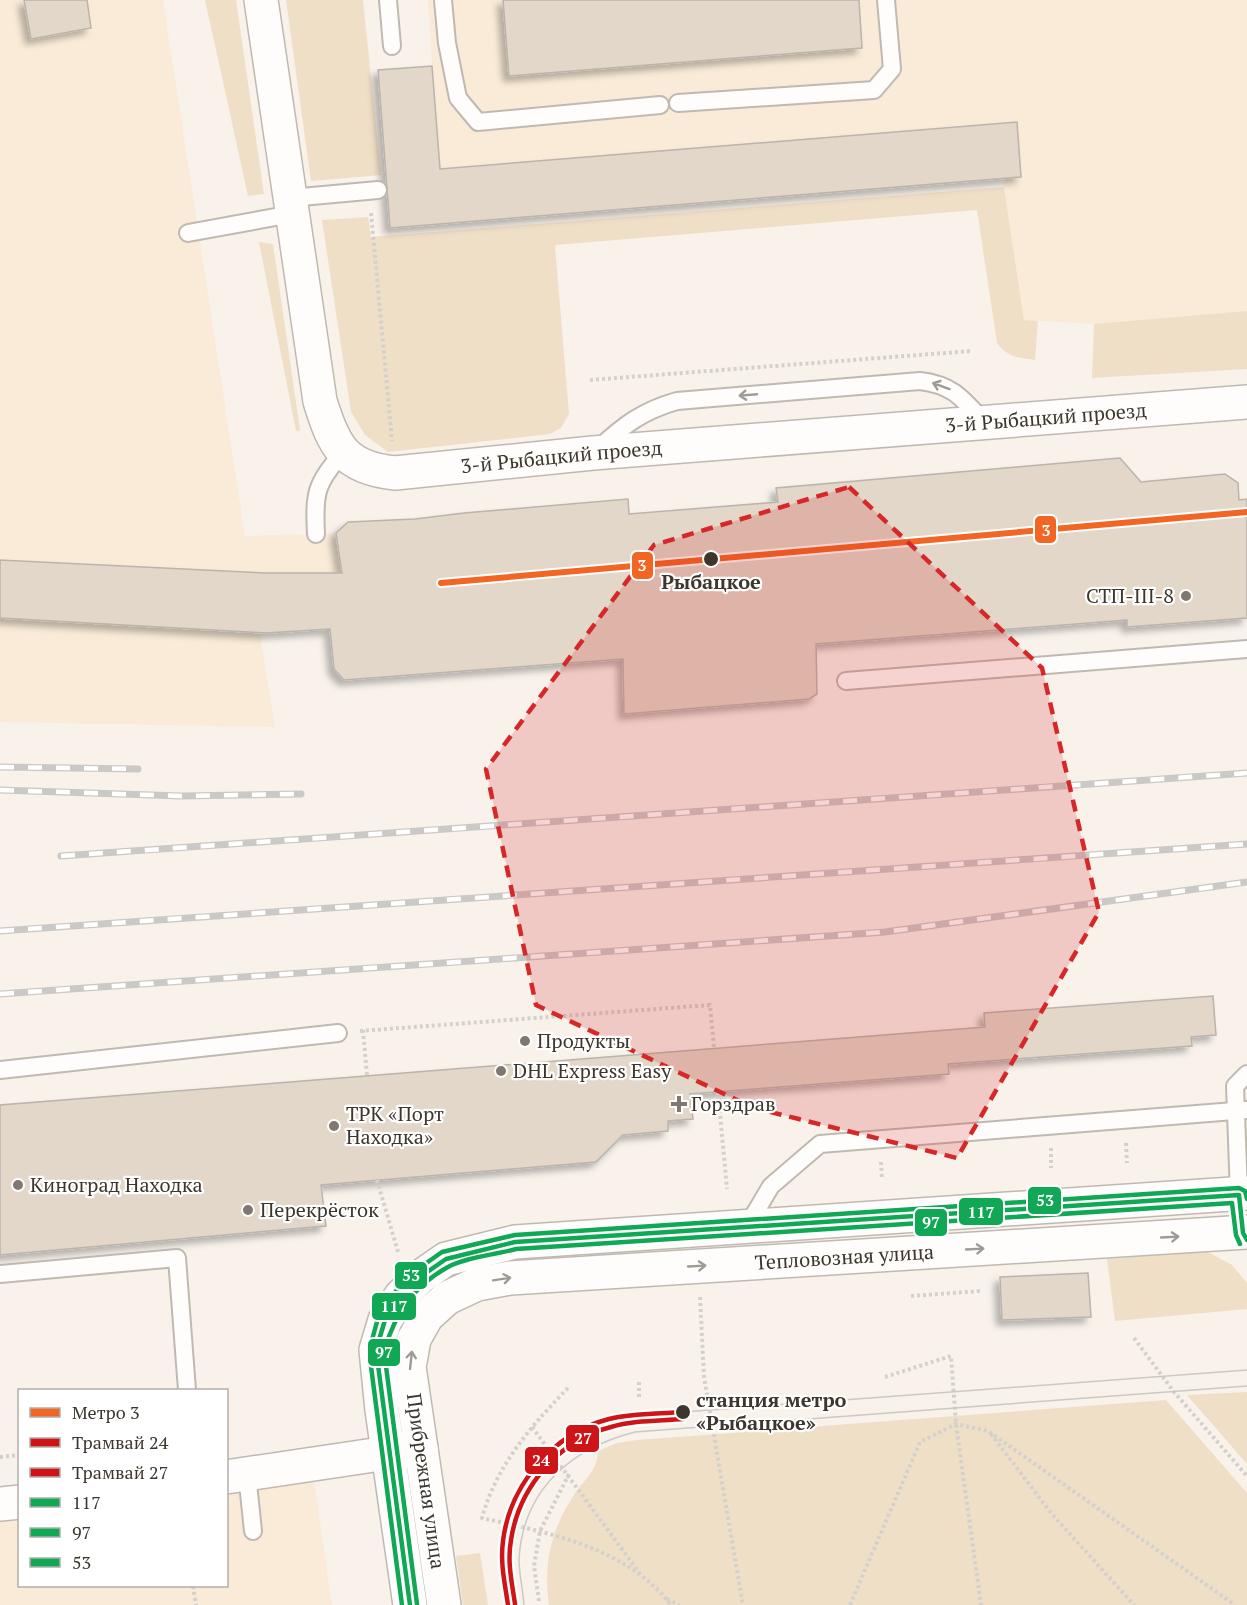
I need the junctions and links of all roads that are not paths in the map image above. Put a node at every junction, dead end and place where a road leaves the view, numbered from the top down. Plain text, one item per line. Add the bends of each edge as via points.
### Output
1 (261, 0) edge
2 (388, 0) edge
3 (443, 0) edge
4 (886, 0) edge
5 (392, 46) dead end
6 (678, 103) dead end
7 (660, 105) dead end
8 (373, 191) road end
9 (291, 206) junction
10 (188, 233) dead end
11 (1247, 402) edge
12 (985, 423) junction
13 (343, 453) junction
14 (593, 453) junction
15 (316, 534) dead end
16 (1247, 648) edge
17 (846, 681) dead end
18 (338, 1033) road end
19 (0, 1070) edge
20 (1247, 1074) edge
21 (1241, 1111) edge
22 (1243, 1194) edge
23 (746, 1229) junction
24 (1246, 1235) edge
25 (0, 1274) edge
26 (420, 1277) joint
27 (447, 1298) joint
28 (187, 1389) edge
29 (421, 1448) junction
30 (388, 1452) junction
31 (237, 1475) edge
32 (18, 1502) edge
33 (0, 1504) edge
34 (254, 1531) dead end
35 (410, 1605) edge
36 (444, 1605) edge

1 - 9 street, 3-й Рыбацкий проезд
2 - 5 lane
3 - 7 lane via 458,98 478,122
4 - 6 lane via 892,69 874,90
8 - 9 lane
9 - 10 lane
9 - 13 street, 3-й Рыбацкий проезд via 320,401 330,434
11 - 12 street, 3-й Рыбацкий проезд
12 - 14 street, 3-й Рыбацкий проезд
12 -> 14 lane via 959,394 942,383 908,381 677,400 629,421
13 - 14 street, 3-й Рыбацкий проезд via 358,465 395,473
13 - 15 lane via 316,490
16 - 17 lane
18 - 19 lane
20 - 21 lane via 1235,1086
21 - 22 lane
21 - 23 lane via 820,1144 771,1186
22 - 23 street, Тепловозная улица
22 - 24 street
23 - 26 street, Тепловозная улица via 515,1242 446,1259
27 -> 24 street, Тепловозная улица via 477,1284 510,1278
25 - 28 lane via 177,1258
26 - 30 street, Прибрежная улица via 385,1320 376,1350
29 -> 27 street, Прибрежная улица via 410,1367 414,1339 427,1316
29 - 30 street
29 - 36 street, Прибрежная улица
30 - 31 street
30 - 35 street, Прибрежная улица
31 - 34 lane
32 - 33 street

